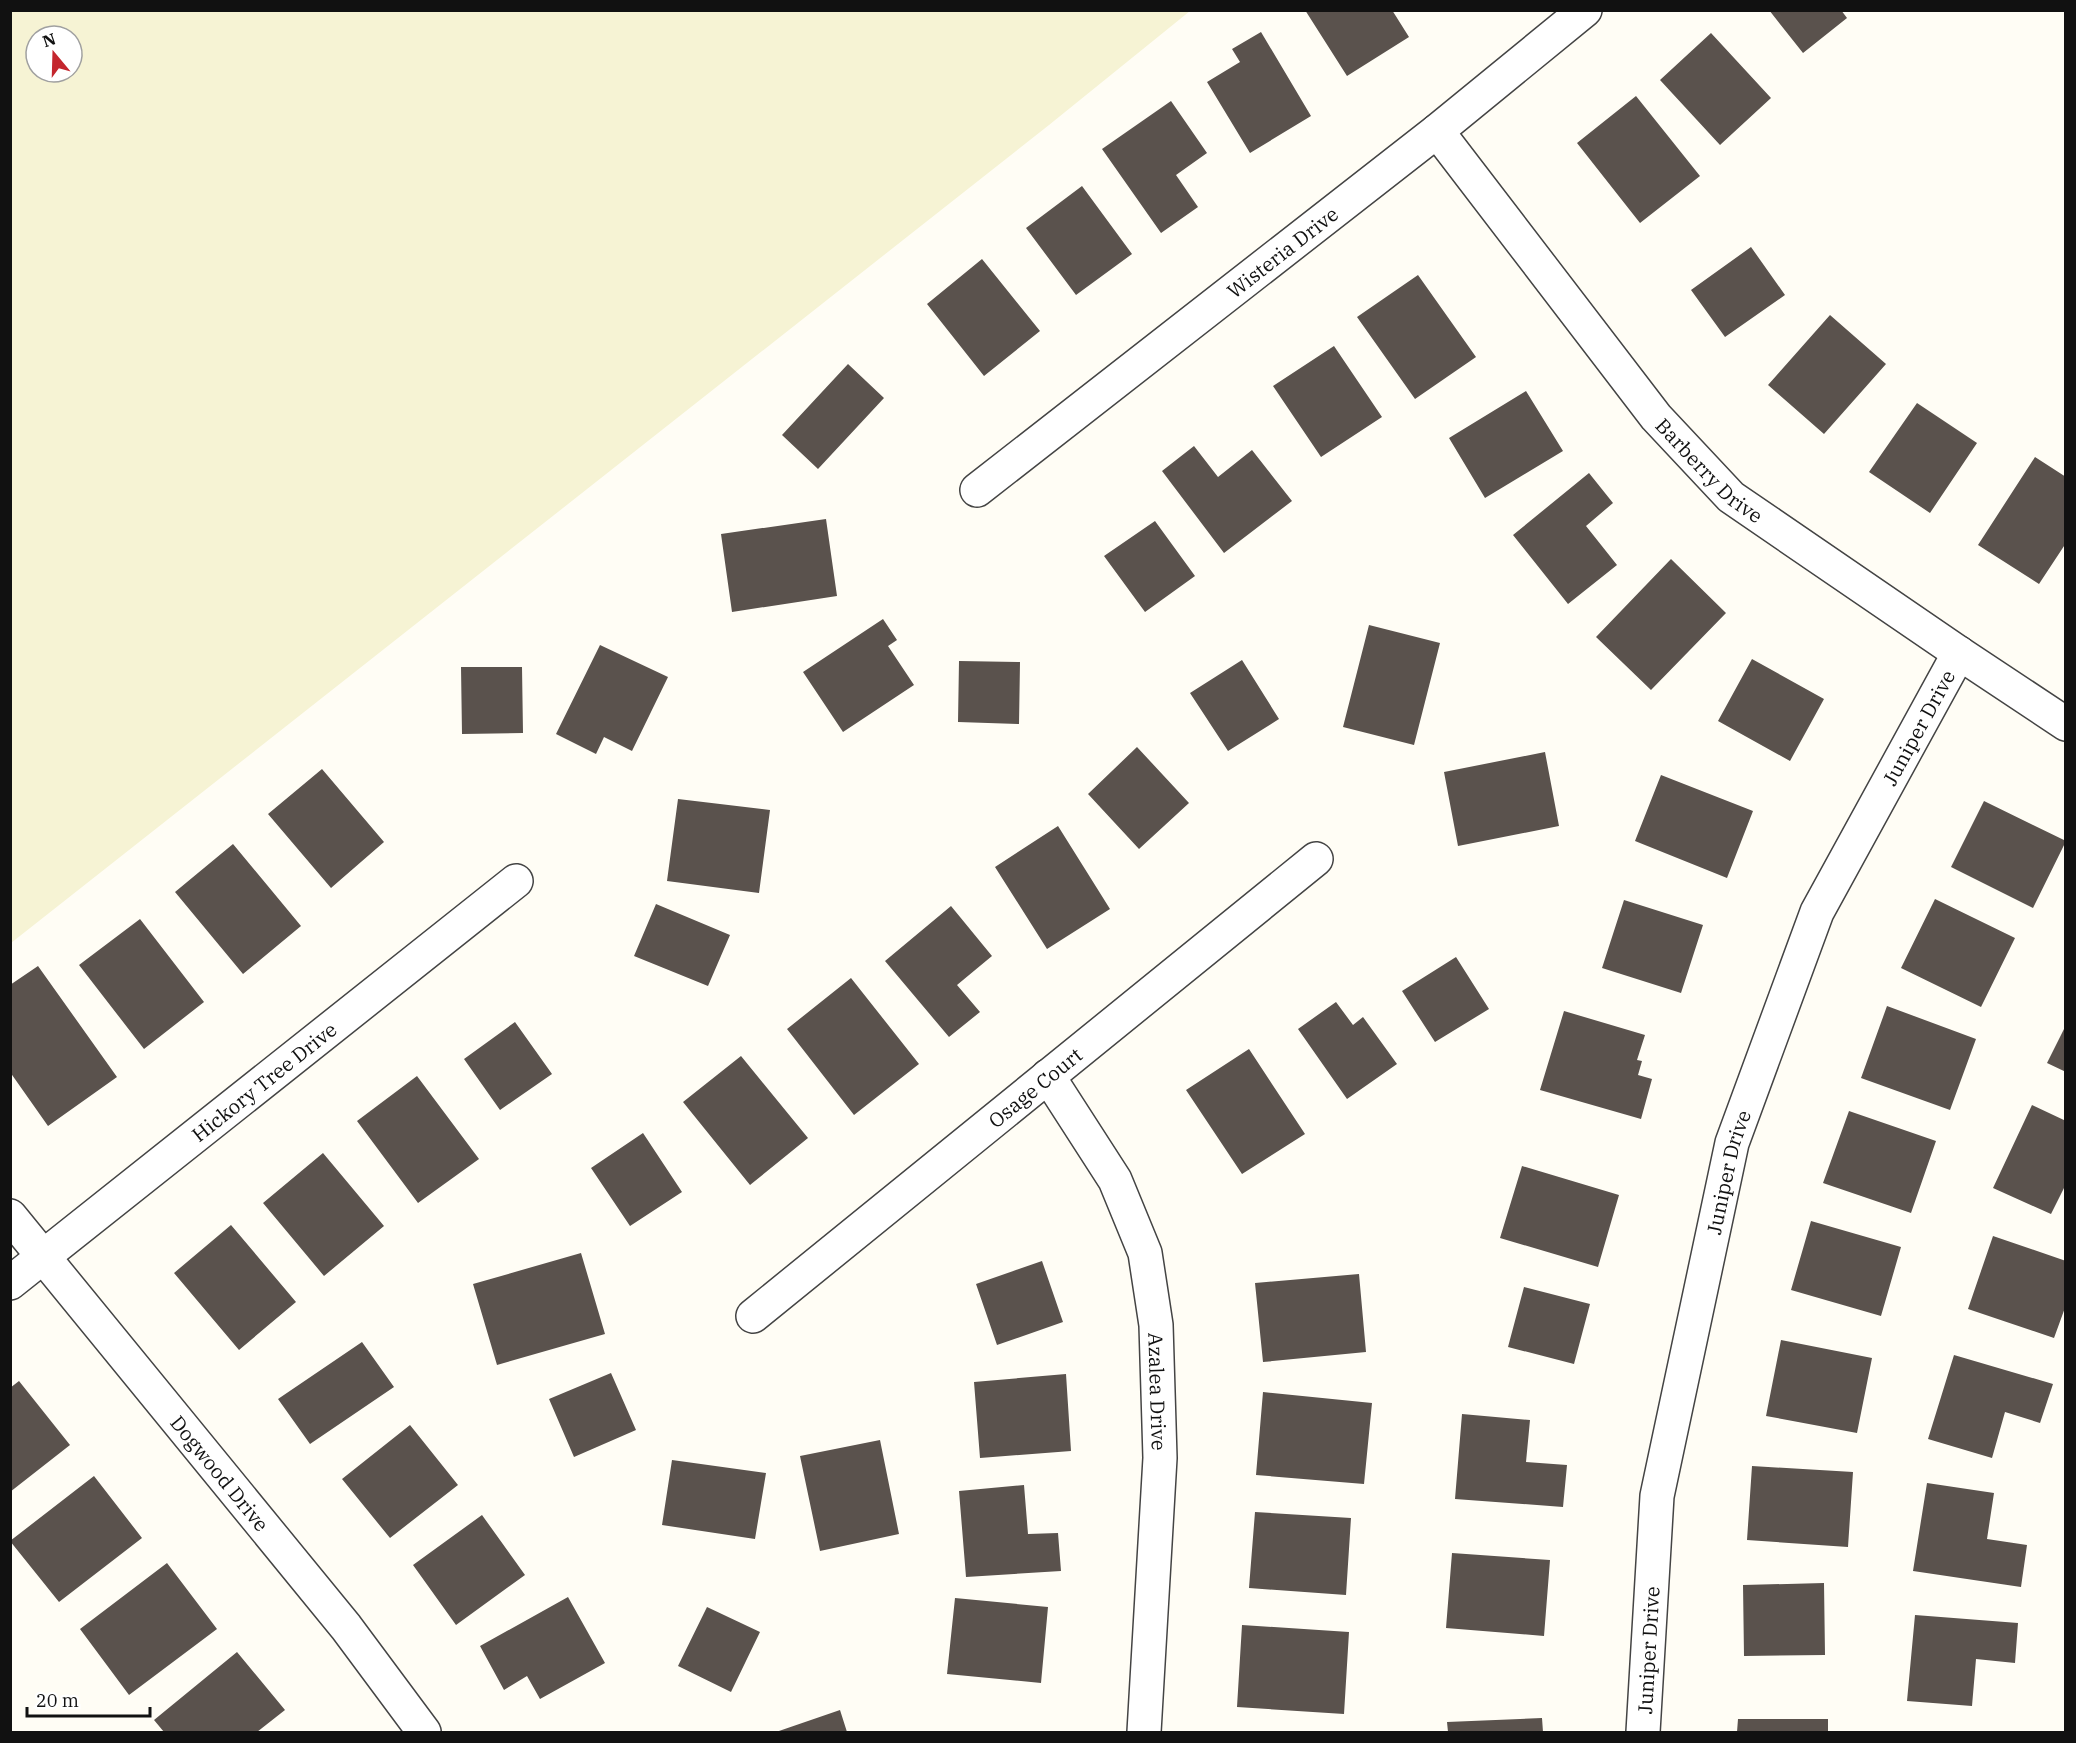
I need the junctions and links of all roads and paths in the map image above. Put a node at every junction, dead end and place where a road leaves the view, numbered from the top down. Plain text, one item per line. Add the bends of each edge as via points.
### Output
1 (1585, 10) edge
2 (1437, 131) junction
3 (977, 490) dead end
4 (1959, 653) junction
5 (2066, 724) edge
6 (1316, 859) dead end
7 (516, 881) dead end
8 (1048, 1076) junction
9 (10, 1216) edge
10 (44, 1256) junction
11 (10, 1283) edge
12 (753, 1316) dead end
13 (424, 1732) edge
14 (1144, 1732) edge
15 (1643, 1732) edge

1 - 2 street, Wisteria Drive
2 - 3 street, Wisteria Drive
2 - 4 street, Barberry Drive via 1656,417 1731,497
4 - 5 street, Barberry Drive
4 - 15 street, Juniper Drive via 1817,912 1732,1143 1657,1496
6 - 8 street, Osage Court
7 - 10 street, Hickory Tree Drive
8 - 12 street, Osage Court
8 - 14 street, Azalea Drive via 1115,1180 1145,1253 1156,1325 1160,1458
9 - 10 street, Dogwood Drive
10 - 11 street, Hickory Tree Drive
10 - 13 street, Dogwood Drive via 346,1627

